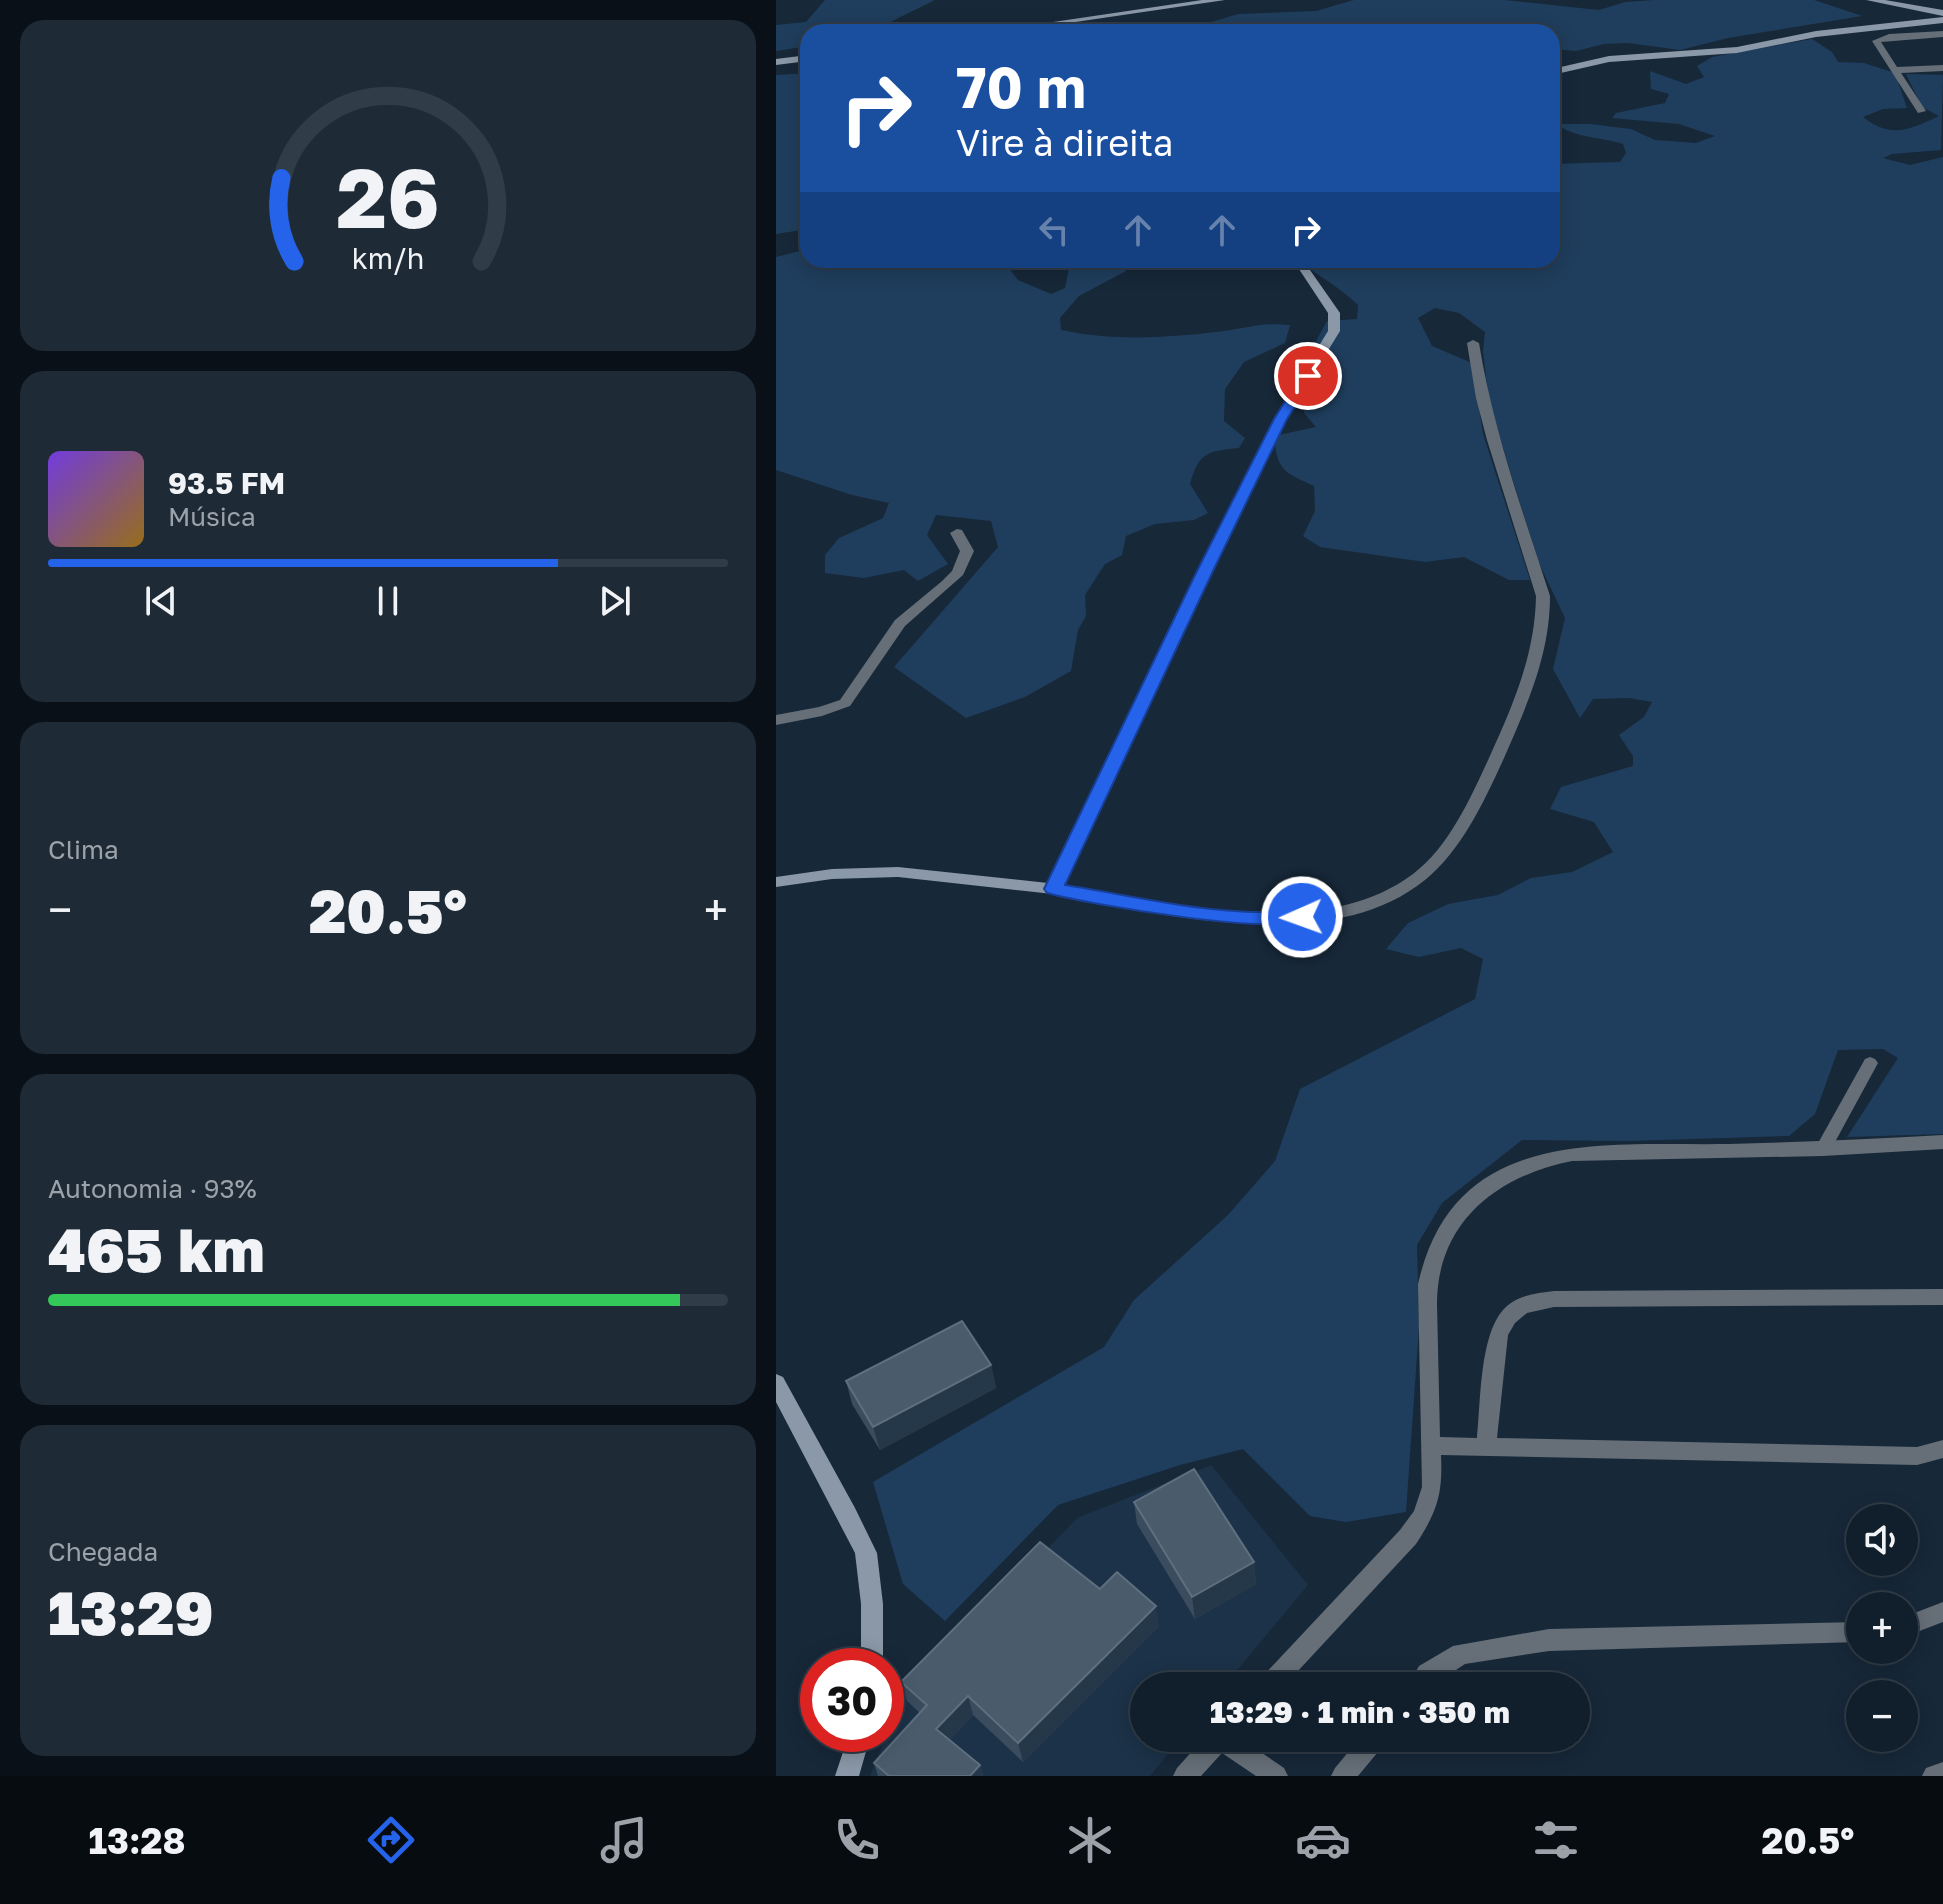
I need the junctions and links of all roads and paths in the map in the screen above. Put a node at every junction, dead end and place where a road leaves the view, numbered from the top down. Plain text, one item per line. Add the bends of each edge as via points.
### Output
1 (1221, 0) edge
2 (1870, 0) edge
3 (1943, 13) edge
4 (1943, 20) edge
5 (1047, 24) edge
6 (1943, 34) edge
7 (800, 59) edge
8 (776, 62) edge
9 (1943, 68) edge
10 (1560, 70) edge
11 (1896, 70) junction
12 (1921, 111) dead end
13 (1303, 268) edge
14 (1473, 343) dead end
15 (957, 533) dead end
16 (776, 720) edge
17 (776, 882) edge
18 (1053, 889) junction
19 (1870, 1063) dead end
20 (1943, 1142) edge
21 (1823, 1149) junction
22 (1943, 1297) edge
23 (776, 1383) edge
24 (1430, 1446) junction
25 (1486, 1448) junction
26 (1943, 1449) edge
27 (1943, 1612) edge
28 (1918, 1622) edge
29 (1846, 1632) edge
30 (872, 1648) edge
31 (1282, 1672) edge
32 (1430, 1672) edge
33 (854, 1752) edge
34 (1207, 1752) edge
35 (1241, 1752) edge
36 (1363, 1752) edge
37 (1943, 1774) edge
38 (847, 1776) edge
39 (1185, 1776) edge
40 (1276, 1776) edge
41 (1343, 1776) edge
42 (1934, 1776) edge

1 - 5 street
2 - 3 street
4 - 10 street via 1844,30 1737,50 1609,59
6 - 11 street via 1876,41
7 - 8 street
9 - 11 street
11 - 12 street
13 - 18 street via 1334,313 1334,331 1280,419
14 - 18 street via 1482,398 1543,596 1545,622 1522,701 1481,795 1447,843 1420,877 1381,901 1327,914 1278,919 1207,914
15 - 16 street via 967,551 958,572 900,623 845,703
17 - 18 street via 898,872
19 - 21 lane
20 - 21 street
21 - 24 street via 1572,1154 1512,1170 1479,1192 1450,1222 1428,1283
22 - 25 street via 1529,1302 1505,1318 1498,1335
23 - 30 street via 866,1553
24 - 25 street
24 - 31 street via 1432,1487 1423,1515
25 - 26 street via 1917,1456
27 - 28 street
29 - 32 street via 1549,1640 1461,1654
33 - 38 street
34 - 39 street
35 - 40 street
36 - 41 street
37 - 42 street

